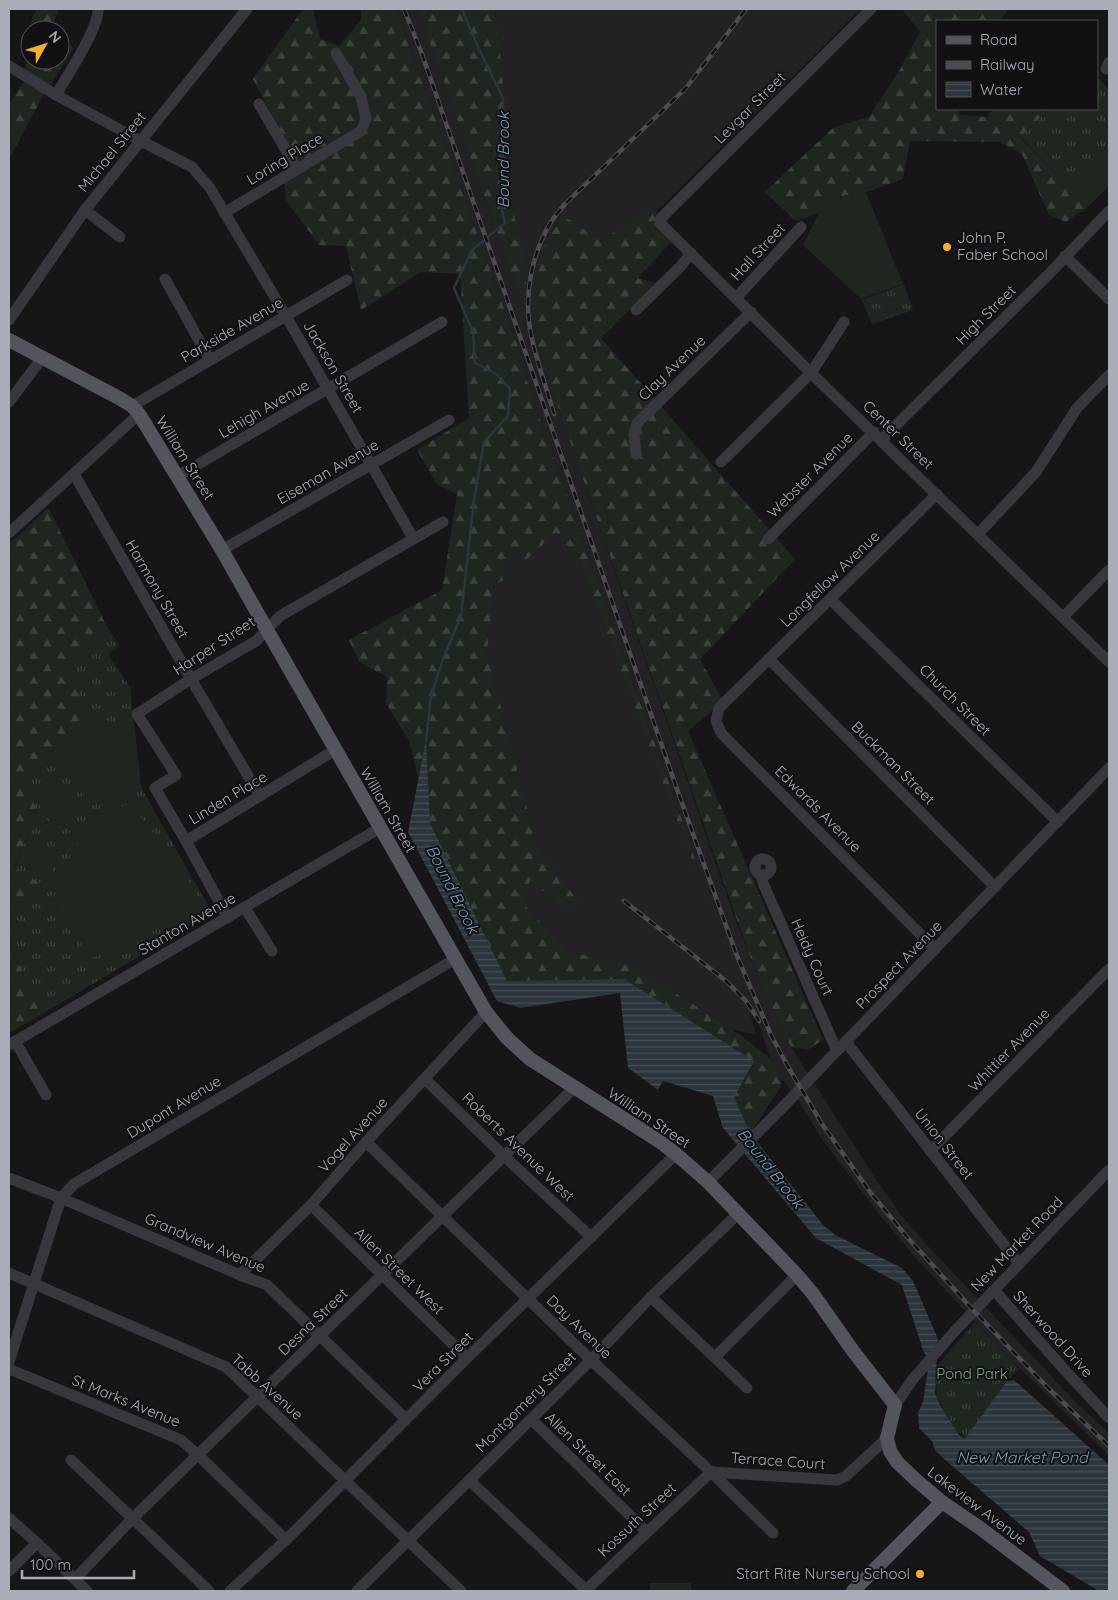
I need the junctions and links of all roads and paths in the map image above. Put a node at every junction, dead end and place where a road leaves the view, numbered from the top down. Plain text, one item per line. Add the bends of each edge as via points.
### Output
1 (98, 9) edge
2 (248, 9) edge
3 (871, 9) edge
4 (336, 53) dead end
5 (9, 66) edge
6 (56, 95) junction
7 (259, 104) dead end
8 (140, 140) junction
9 (297, 169) junction
10 (85, 210) junction
11 (1109, 211) edge
12 (224, 213) junction
13 (801, 227) dead end
14 (667, 230) joint
15 (120, 237) dead end
16 (691, 253) junction
17 (1065, 256) junction
18 (165, 279) dead end
19 (347, 280) dead end
20 (736, 298) junction
21 (1109, 299) edge
22 (636, 310) dead end
23 (751, 312) junction
24 (286, 316) junction
25 (9, 320) edge
26 (442, 322) dead end
27 (844, 322) dead end
28 (9, 340) edge
29 (42, 358) junction
30 (210, 360) junction
31 (812, 373) junction
32 (1109, 375) edge
33 (328, 389) junction
34 (9, 402) edge
35 (135, 410) junction
36 (449, 420) dead end
37 (878, 436) junction
38 (636, 454) dead end
39 (721, 462) dead end
40 (370, 465) junction
41 (74, 474) junction
42 (178, 476) junction
43 (938, 494) junction
44 (442, 522) dead end
45 (9, 533) edge
46 (978, 534) junction
47 (413, 538) junction
48 (768, 539) dead end
49 (222, 550) junction
50 (1109, 570) edge
51 (830, 599) junction
52 (1063, 617) junction
53 (267, 630) junction
54 (769, 659) junction
55 (1109, 662) edge
56 (191, 679) junction
57 (743, 685) joint
58 (335, 750) junction
59 (1109, 768) edge
60 (260, 796) junction
61 (1058, 822) junction
62 (380, 828) junction
63 (186, 841) junction
64 (762, 876) dead end
65 (995, 887) junction
66 (245, 908) junction
67 (228, 918) junction
68 (935, 949) junction
69 (272, 951) dead end
70 (455, 959) junction
71 (1109, 969) edge
72 (486, 1012) junction
73 (846, 1042) junction
74 (12, 1043) edge
75 (836, 1051) junction
76 (425, 1079) junction
77 (574, 1088) junction
78 (46, 1095) dead end
79 (366, 1142) junction
80 (930, 1151) junction
81 (676, 1154) junction
82 (504, 1156) junction
83 (1109, 1170) edge
84 (9, 1178) edge
85 (708, 1182) junction
86 (61, 1198) junction
87 (310, 1205) junction
88 (739, 1213) junction
89 (442, 1216) junction
90 (590, 1237) junction
91 (1019, 1264) junction
92 (9, 1273) edge
93 (240, 1275) junction
94 (382, 1275) junction
95 (796, 1275) junction
96 (33, 1284) junction
97 (994, 1290) junction
98 (651, 1297) junction
99 (528, 1299) junction
100 (319, 1336) junction
101 (714, 1357) junction
102 (467, 1358) junction
103 (590, 1360) junction
104 (9, 1362) edge
105 (9, 1369) edge
106 (747, 1388) dead end
107 (257, 1397) junction
108 (895, 1405) junction
109 (1109, 1418) edge
110 (406, 1419) junction
111 (531, 1419) junction
112 (887, 1438) junction
113 (198, 1454) junction
114 (71, 1460) dead end
115 (711, 1472) junction
116 (345, 1480) junction
117 (469, 1480) junction
118 (942, 1502) junction
119 (9, 1518) edge
120 (132, 1519) junction
121 (646, 1531) junction
122 (773, 1533) dead end
123 (286, 1540) junction
124 (408, 1541) junction
125 (37, 1543) junction
126 (9, 1571) edge
127 (75, 1579) junction
128 (87, 1591) edge
129 (209, 1591) edge
130 (230, 1591) edge
131 (357, 1591) edge
132 (461, 1591) edge
133 (585, 1591) edge
134 (853, 1591) edge
135 (1063, 1591) edge

1 - 6 street via 92,31
2 - 8 street, Michael Street
3 - 14 street, Levgar Street via 662,217 660,223
4 - 9 street, Loring Place via 361,97 366,119 361,131
5 - 6 street, Jackson Street
6 - 8 street, Jackson Street
7 - 9 street
8 - 10 street, Michael Street
8 - 12 street, Jackson Street via 192,167 210,188
9 - 12 street, Loring Place
10 - 15 street
10 - 25 street, Michael Street
11 - 17 street, High Street
12 - 24 street, Jackson Street
13 - 20 street, Hall Street
14 - 16 street, Center Street
16 - 20 street, Center Street
16 - 22 street
17 - 21 street
17 - 37 street, High Street
18 - 30 street
19 - 24 street, Parkside Avenue
20 - 23 street, Center Street
23 - 31 street, Center Street
23 - 38 street, Clay Avenue via 637,423 634,434
24 - 30 street, Parkside Avenue
24 - 33 street, Jackson Street
26 - 33 street, Lehigh Avenue
27 - 31 street
28 - 29 main road, William Street
29 - 34 street
29 - 35 main road, William Street
30 - 35 street, Parkside Avenue
31 - 37 street, Center Street
31 - 39 street
32 - 46 street via 1077,408 1036,472
33 - 40 street, Jackson Street
33 - 42 street, Lehigh Avenue
35 - 41 street, Parkside Avenue
35 - 42 main road, William Street
36 - 40 street, Eiseman Avenue
37 - 43 street, Center Street
37 - 48 street, Webster Avenue
40 - 47 street, Jackson Street
40 - 49 street, Eiseman Avenue
41 - 45 street, Parkside Avenue
41 - 56 street, Harmony Street
42 - 49 main road, William Street
43 - 46 street, Center Street
43 - 51 street, Longfellow Avenue
44 - 47 street, Harper Street
46 - 52 street, Center Street
47 - 53 street, Harper Street via 280,616
49 - 53 main road, William Street
50 - 52 street
51 - 54 street, Longfellow Avenue
51 - 61 street, Church Street
52 - 55 street, Center Street
53 - 56 street, Harper Street
53 - 58 main road, William Street
54 - 57 street, Longfellow Avenue
54 - 65 street, Buckman Street
56 - 60 street, Harmony Street
56 - 63 street, Harper Street via 137,714 176,774 155,788
57 - 68 street, Edwards Avenue via 719,708 716,721 721,733
58 - 60 street, Linden Place
58 - 62 main road, William Street
59 - 61 street, Prospect Avenue
60 - 63 street, Linden Place
61 - 65 street, Prospect Avenue
62 - 66 street, Stanton Avenue
62 - 70 main road, William Street
63 - 67 street, Linden Place
64 - 75 street, Heidy Court via 762,884
65 - 68 street, Prospect Avenue
66 - 67 street, Stanton Avenue
66 - 69 street
67 - 74 street, Stanton Avenue
68 - 73 street, Prospect Avenue
70 - 72 main road, William Street
70 - 86 street, Dupont Avenue via 74,1184
71 - 80 street, Whittier Avenue
72 - 76 street, Vogel Avenue
72 - 77 main road, William Street via 530,1059
73 - 75 street, Prospect Avenue
73 - 80 street, Union Street
74 - 78 street
75 - 85 street, Prospect Avenue
76 - 79 street, Vogel Avenue
76 - 82 street, Roberts Avenue West
77 - 81 main road, William Street
77 - 82 street, Desna Street
79 - 87 street, Vogel Avenue
79 - 89 street, Day Avenue
80 - 91 street, Union Street
81 - 85 main road, William Street
81 - 90 street, Vera Street
82 - 89 street, Desna Street
82 - 90 street, Roberts Avenue West
83 - 91 street, New Market Road
84 - 86 street, Grandview Avenue
85 - 88 main road, William Street
86 - 93 street, Grandview Avenue
86 - 96 street, Dupont Avenue
87 - 93 street, Vogel Avenue
87 - 94 street, Allen Street West
88 - 95 main road, William Street
88 - 98 street, Montgomery Street
89 - 94 street, Desna Street
89 - 99 street, Day Avenue
90 - 99 street, Vera Street
91 - 97 street, New Market Road
92 - 96 street, Tabb Avenue
93 - 100 street, Grandview Avenue via 267,1285
94 - 100 street, Desna Street
94 - 102 street, Allen Street West
95 - 101 street
95 - 108 main road, William Street
96 - 104 street, Dupont Avenue
96 - 107 street, Tabb Avenue via 226,1367
97 - 108 street, New Market Road via 913,1379
97 - 109 street, Sherwood Drive
98 - 101 street
98 - 103 street, Montgomery Street
99 - 102 street, Vera Street
99 - 103 street, Day Avenue
100 - 107 street, Desna Street
100 - 110 street, Grandview Avenue
101 - 106 street
102 - 110 street, Vera Street
103 - 111 street, Montgomery Street
103 - 115 street, Day Avenue
105 - 113 street, St Marks Avenue via 181,1440
107 - 113 street, Desna Street
107 - 116 street, Tabb Avenue
108 - 112 main road
110 - 116 street, Vera Street
111 - 117 street, Montgomery Street
111 - 121 street, Allen Street East
112 - 115 street, Terrace Court via 846,1476 837,1480
112 - 118 main road, Lakeview Avenue via 897,1462
113 - 120 street, Desna Street
113 - 123 street, St Marks Avenue
114 - 120 street
115 - 121 street, Kossuth Street
115 - 122 street, Day Avenue
116 - 123 street, Vera Street
116 - 124 street, Tabb Avenue
117 - 124 street, Montgomery Street
117 - 133 street
118 - 134 main road
118 - 135 main road, Lakeview Avenue
119 - 125 street
120 - 127 street, Desna Street
120 - 129 street
121 - 133 street, Kossuth Street
123 - 130 street, Vera Street
124 - 131 street, Montgomery Street
124 - 132 street, Tabb Avenue
125 - 126 street
125 - 127 street
127 - 128 street

